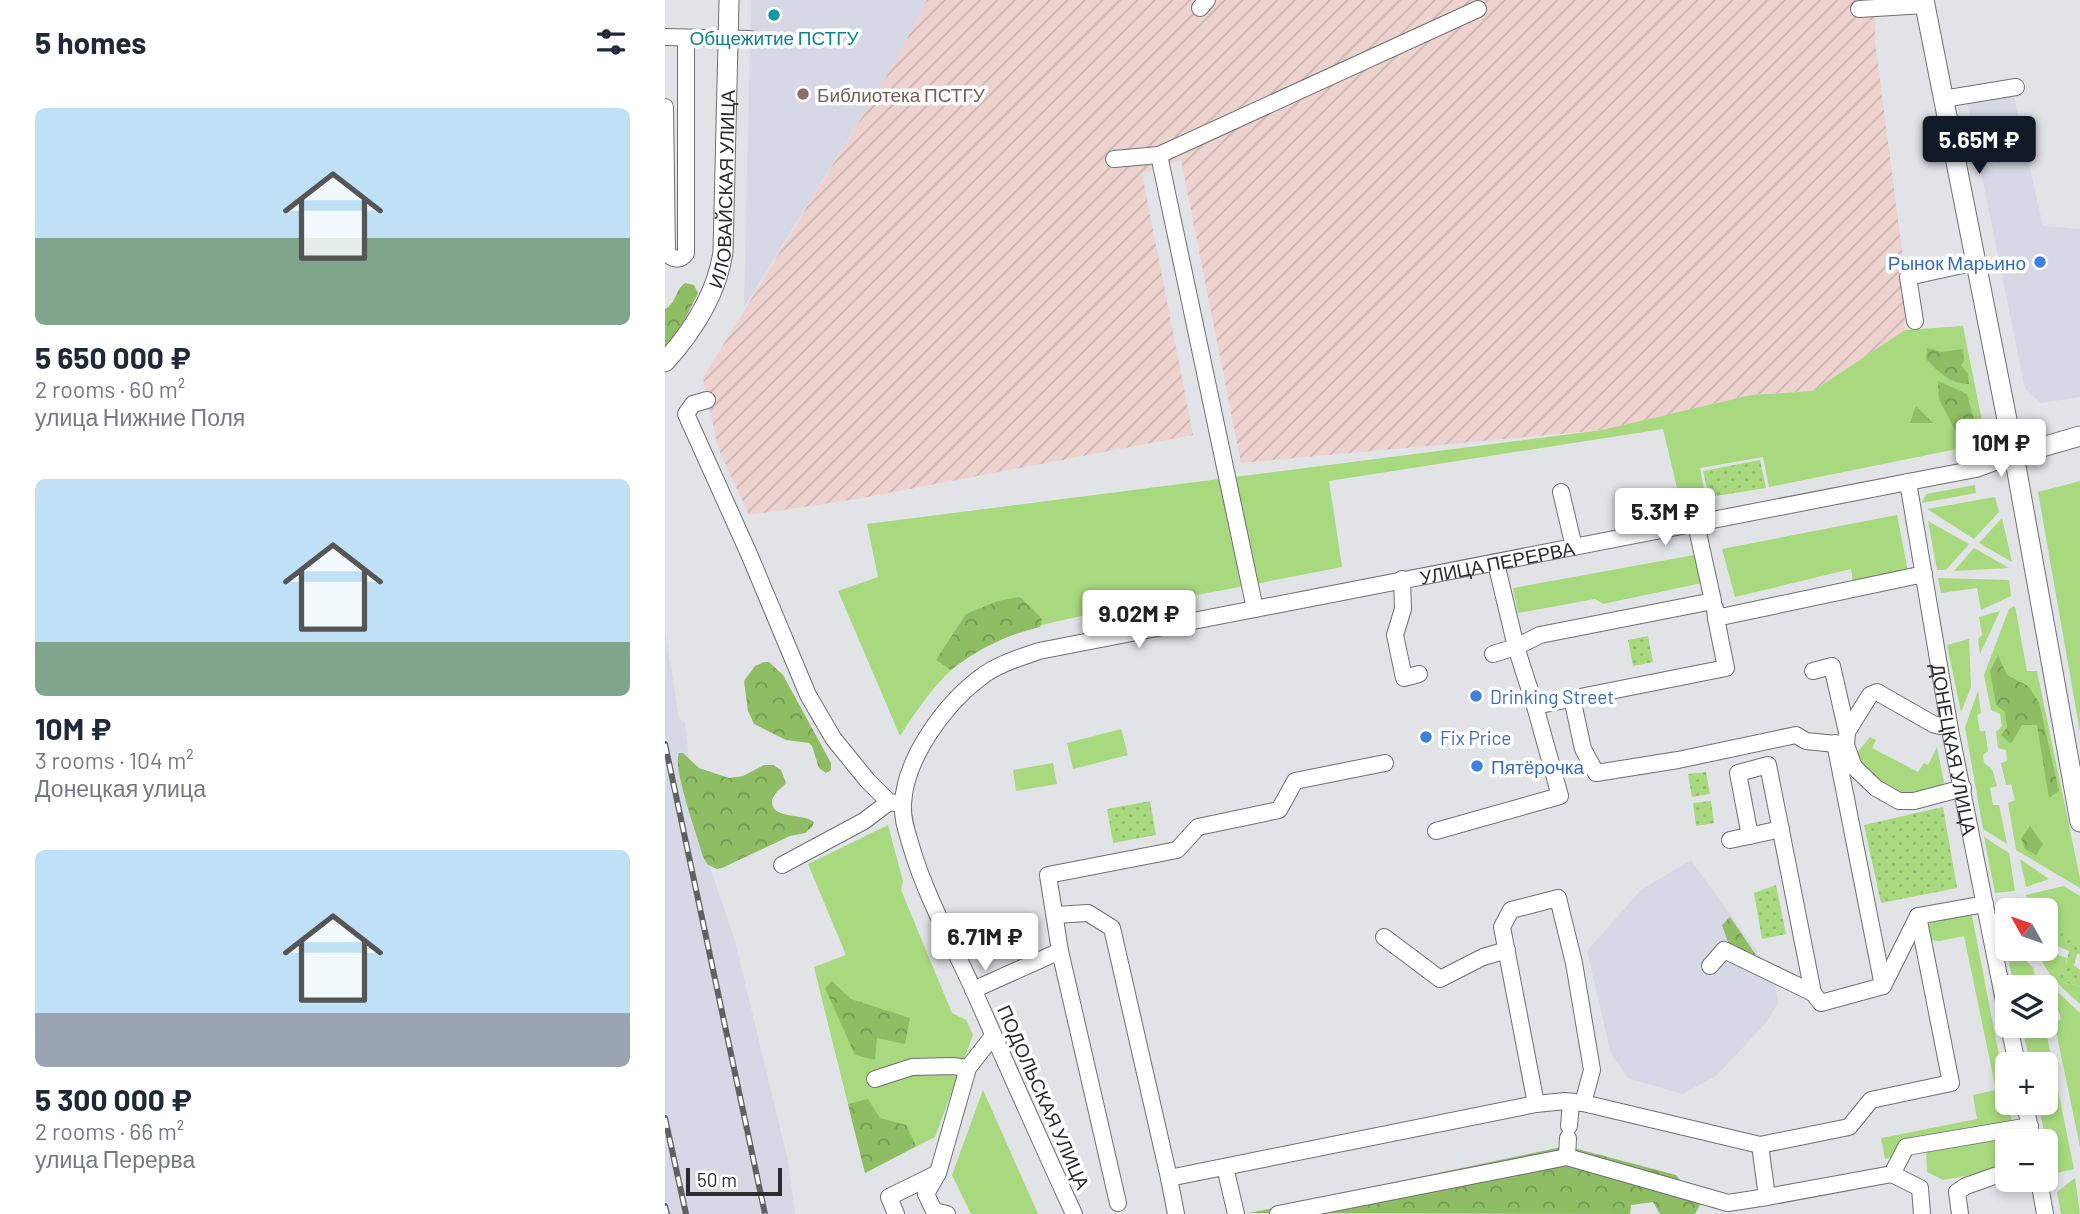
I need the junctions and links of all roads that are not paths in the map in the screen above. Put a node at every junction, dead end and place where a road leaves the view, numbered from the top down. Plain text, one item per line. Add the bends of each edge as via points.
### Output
1 (729, 0) edge
2 (1924, 2) edge
3 (1478, 9) dead end
4 (1859, 9) dead end
5 (665, 37) edge
6 (686, 38) junction
7 (728, 38) junction
8 (750, 39) dead end
9 (2016, 87) dead end
10 (1943, 99) junction
11 (665, 107) edge
12 (1159, 155) junction
13 (1114, 159) dead end
14 (1976, 262) junction
15 (1915, 321) dead end
16 (665, 362) edge
17 (707, 400) dead end
18 (2080, 436) edge
19 (2014, 455) junction
20 (1907, 482) junction
21 (1561, 492) dead end
22 (1696, 524) junction
23 (1574, 547) junction
24 (1496, 563) junction
25 (1924, 574) junction
26 (1402, 579) junction
27 (1713, 601) junction
28 (1255, 609) junction
29 (1716, 618) junction
30 (1516, 647) junction
31 (1493, 654) dead end
32 (1813, 671) dead end
33 (1419, 674) dead end
34 (1572, 698) junction
35 (1535, 706) junction
36 (1949, 724) junction
37 (935, 726) joint
38 (1843, 740) junction
39 (1385, 763) dead end
40 (1963, 788) junction
41 (896, 803) junction
42 (2080, 822) edge
43 (1781, 829) junction
44 (1436, 831) dead end
45 (1749, 836) junction
46 (1730, 840) dead end
47 (782, 865) dead end
48 (1985, 904) junction
49 (1055, 915) junction
50 (1918, 916) junction
51 (1384, 937) dead end
52 (1507, 950) junction
53 (1060, 951) junction
54 (1710, 967) dead end
55 (1999, 975) edge
56 (1883, 986) junction
57 (973, 990) junction
58 (1813, 993) junction
59 (993, 1036) junction
60 (968, 1068) junction
61 (875, 1079) dead end
62 (1577, 1102) junction
63 (1536, 1104) junction
64 (1995, 1134) edge
65 (1760, 1145) junction
66 (1567, 1157) junction
67 (1225, 1167) junction
68 (939, 1173) junction
69 (1892, 1174) junction
70 (1995, 1176) edge
71 (1169, 1178) junction
72 (2041, 1192) edge
73 (1118, 1203) dead end
74 (1758, 1203) edge
75 (896, 1214) edge
76 (947, 1214) edge
77 (1074, 1214) edge
78 (1175, 1214) edge
79 (1236, 1214) edge
80 (1278, 1214) edge
81 (1922, 1214) edge
82 (1960, 1214) edge
83 (2045, 1214) edge

1 - 7 main road, ИЛОВАЙСКАЯ УЛИЦА
2 - 4 street
2 - 10 main road
3 - 12 street
5 - 6 street
6 - 7 street
6 - 11 street via 686,253 679,258 667,253
7 - 8 street
7 - 16 main road, ИЛОВАЙСКАЯ УЛИЦА via 720,271 701,312
9 - 10 street
10 - 14 main road
12 - 13 street
12 - 28 street
14 - 15 street via 1908,277
14 - 19 main road
17 - 41 street via 693,404 686,414 808,695 833,738
18 - 19 main road, УЛИЦА ПЕРЕРВА
19 - 20 street, УЛИЦА ПЕРЕРВА
19 - 42 main road
20 - 22 street, УЛИЦА ПЕРЕРВА
20 - 25 street, ДОНЕЦКАЯ УЛИЦА
21 - 23 street
22 - 23 street, УЛИЦА ПЕРЕРВА
22 - 27 street
23 - 24 street, УЛИЦА ПЕРЕРВА
24 - 26 street, УЛИЦА ПЕРЕРВА
24 - 30 street
25 - 29 street
25 - 36 street, ДОНЕЦКАЯ УЛИЦА
26 - 28 street, УЛИЦА ПЕРЕРВА
26 - 33 street via 1403,609 1395,635 1404,678
27 - 29 street
27 - 30 street via 1539,635
28 - 37 street, УЛИЦА ПЕРЕРВА via 1039,651 1007,662 982,676
29 - 34 street via 1726,668
30 - 31 street
30 - 35 street
32 - 38 street via 1832,666
34 - 35 street
34 - 38 street via 1583,749 1596,773 1796,735 1806,741
35 - 44 street via 1560,796
36 - 38 street via 1933,724 1877,692 1869,692
36 - 40 street, ДОНЕЦКАЯ УЛИЦА
37 - 41 street, ПОДОЛЬСКАЯ УЛИЦА
38 - 40 street via 1854,767 1899,802
38 - 56 street
39 - 49 street via 1295,781 1279,810 1198,827 1177,850 1048,875
40 - 48 street, ДОНЕЦКАЯ УЛИЦА
41 - 47 street
41 - 57 street, ПОДОЛЬСКАЯ УЛИЦА via 943,928
43 - 45 street
43 - 45 street via 1768,765 1738,773
43 - 58 street
45 - 46 street
48 - 50 street
48 - 55 street, ДОНЕЦКАЯ УЛИЦА
49 - 53 street
49 - 71 street via 1088,914 1112,928
50 - 56 street
50 - 65 street via 1951,1083 1871,1100 1849,1128
51 - 52 street via 1440,979
52 - 62 street via 1502,928 1511,910 1558,898 1592,1070
52 - 63 street
53 - 57 street
53 - 73 street
54 - 58 street via 1724,950
56 - 58 street via 1821,1003
57 - 59 street, ПОДОЛЬСКАЯ УЛИЦА
59 - 60 street
59 - 77 street, ПОДОЛЬСКАЯ УЛИЦА
60 - 61 street via 912,1067
60 - 68 street
62 - 63 street
62 - 65 street
62 - 66 street
63 - 67 street
64 - 69 street via 1906,1147
65 - 74 street
66 - 74 street via 1728,1203
66 - 80 street
67 - 71 street
67 - 79 street
68 - 75 street via 890,1197
68 - 76 street via 926,1194 934,1211
69 - 74 street
69 - 81 street via 1920,1188
70 - 82 street via 1957,1192
71 - 78 street
72 - 83 street

